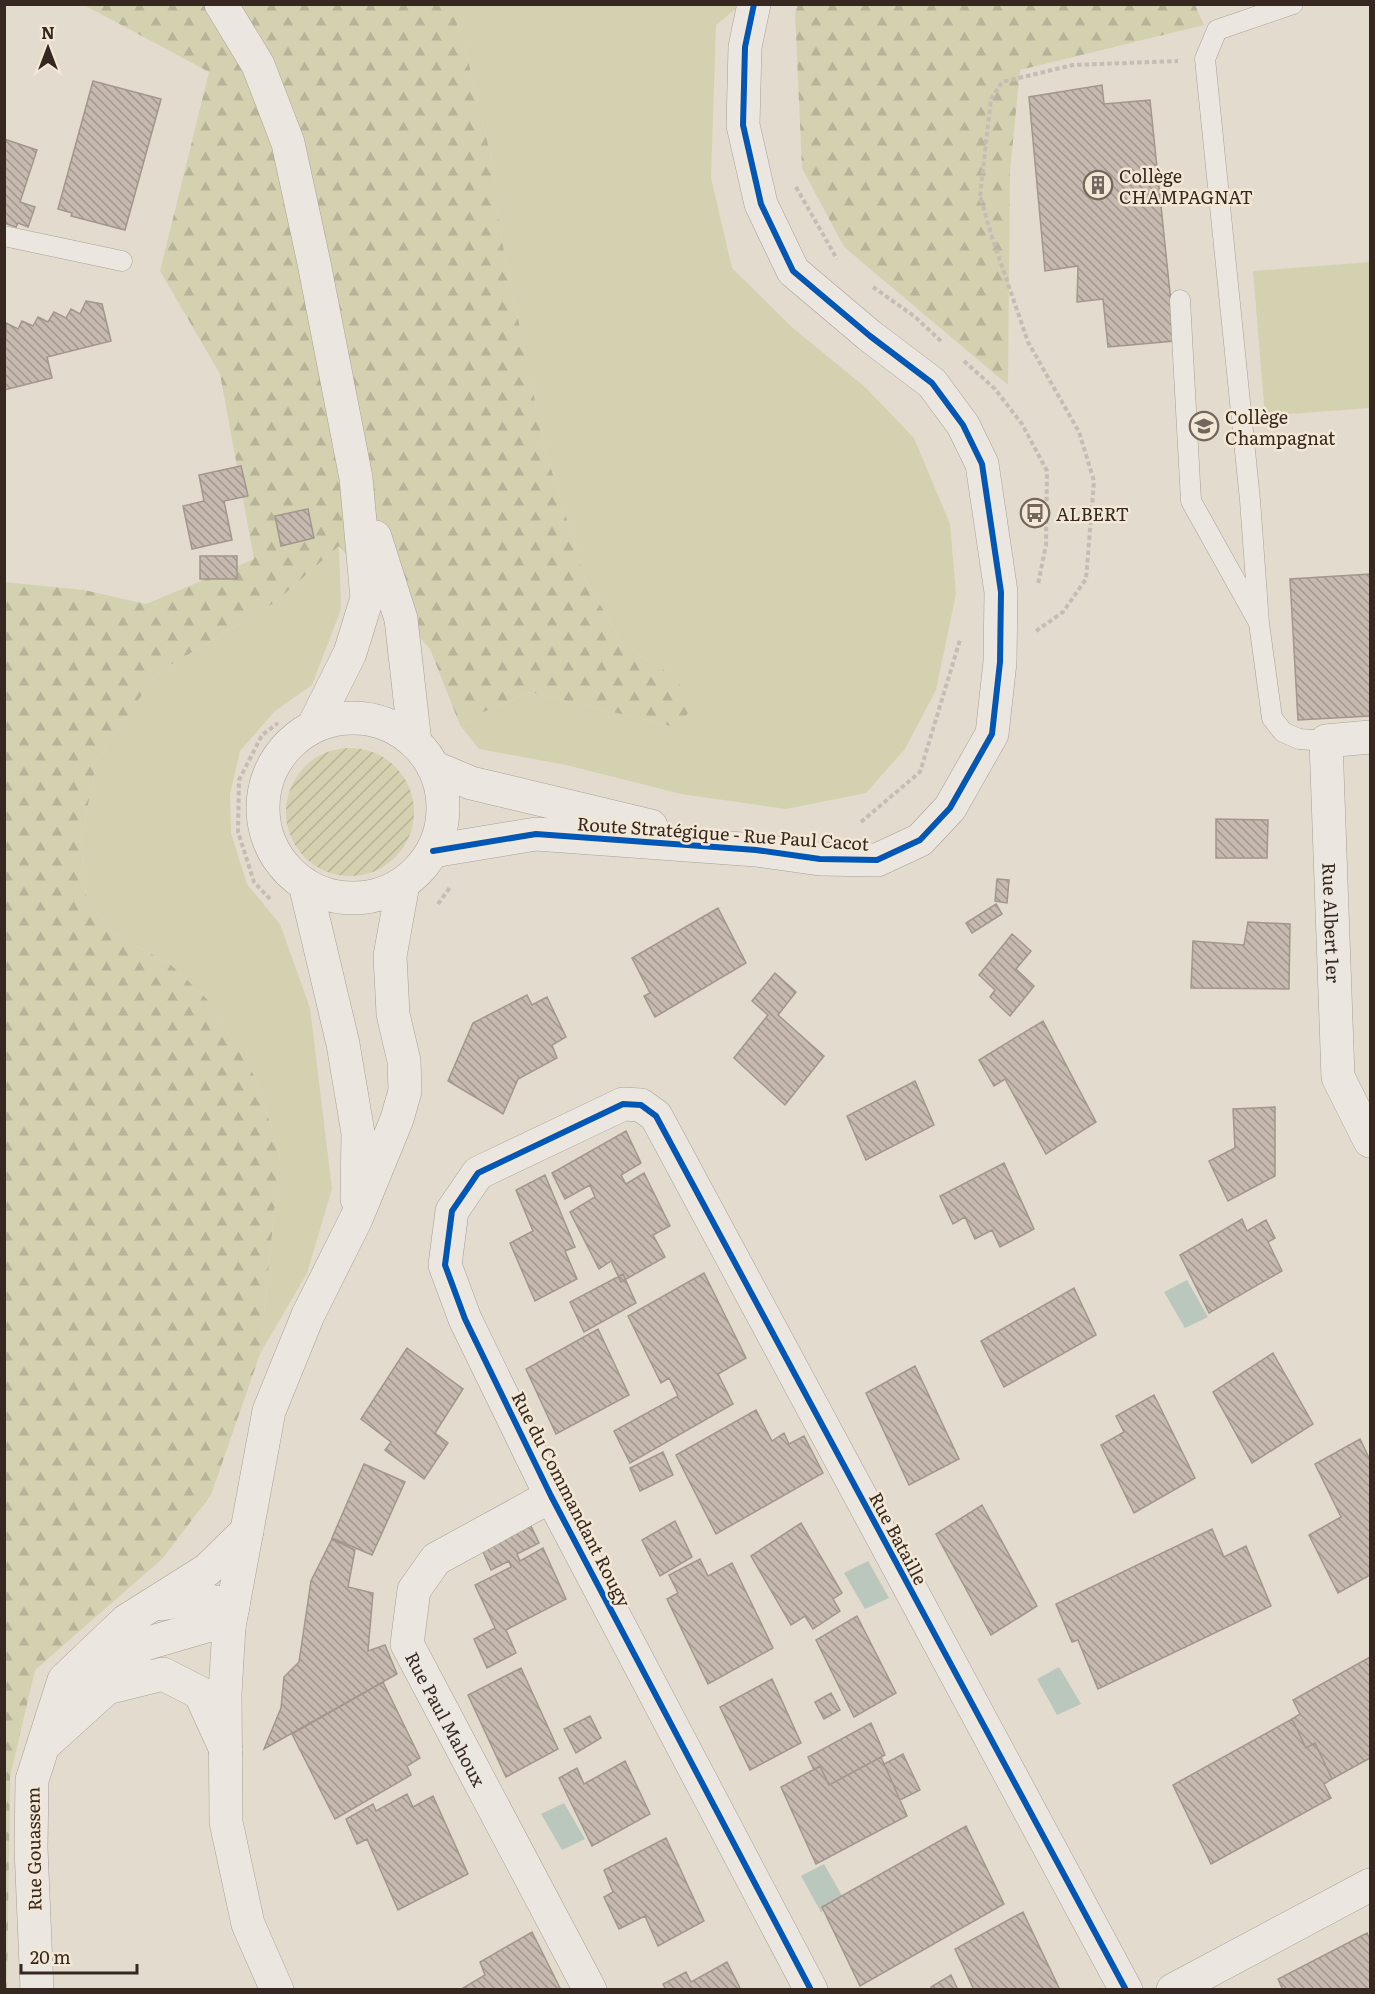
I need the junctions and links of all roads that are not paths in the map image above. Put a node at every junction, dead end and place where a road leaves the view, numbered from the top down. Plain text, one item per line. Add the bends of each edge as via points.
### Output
1 (221, 4) edge
2 (753, 4) edge
3 (1293, 4) edge
4 (4, 236) edge
5 (122, 261) dead end
6 (1180, 300) dead end
7 (356, 478) junction
8 (1259, 623) junction
9 (313, 727) junction
10 (1371, 737) edge
11 (1326, 741) junction
12 (424, 755) junction
13 (756, 850) junction
14 (433, 851) junction
15 (305, 884) junction
16 (403, 884) junction
17 (641, 1105) joint
18 (1371, 1142) edge
19 (357, 1219) junction
20 (551, 1496) junction
21 (247, 1531) junction
22 (151, 1606) junction
23 (231, 1616) junction
24 (43, 1747) junction
25 (226, 1750) junction
26 (1371, 1885) edge
27 (37, 1989) edge
28 (277, 1989) edge
29 (590, 1989) edge
30 (811, 1989) edge
31 (1126, 1989) edge
32 (1173, 1989) edge

1 - 7 street via 258,65 288,143
2 - 13 street, Route Stratégique - Rue Paul Cacot via 745,47 743,125 761,204 793,271 932,383 963,425 982,464 1001,592 1000,663 992,734 950,808 920,840 877,860 820,859
3 - 8 lane via 1217,30 1205,59
4 - 5 lane
6 - 8 lane via 1191,501
7 - 9 street via 367,598 350,653
7 - 12 street via 401,619
8 - 11 lane via 1272,718 1283,732 1299,739
9 - 12 street via 339,719 366,719 393,727
9 - 15 street via 290,742 274,764 264,790 263,817 270,844 284,866
10 - 11 street
11 - 18 street, Rue Albert 1er via 1338,1077
12 - 13 street, Route Stratégique - Rue Paul Cacot via 471,783
12 - 14 street via 442,795 442,824
13 - 14 street, Route Stratégique - Rue Paul Cacot via 536,834
14 - 16 street
15 - 16 street via 328,894 354,898 379,894
15 - 19 street via 343,1044 358,1133
16 - 19 street via 390,956 393,1014 404,1061 405,1091
17 - 20 street, Rue du Commandant Rougy via 623,1104 478,1173 452,1211 445,1265 465,1319
17 - 31 street, Rue Bataille via 656,1116
19 - 21 street via 308,1314 269,1411
20 - 29 street, Rue Paul Mahoux via 436,1558 414,1590 407,1644
20 - 30 street, Rue du Commandant Rougy
21 - 22 street, Rue Gouassem via 207,1570
21 - 23 street
22 - 23 street, Rue Gouassem via 197,1598
22 - 24 street, Rue Gouassem via 126,1621 64,1680
23 - 24 street, Rue Gouassem via 145,1644 97,1675
23 - 25 street via 225,1693
24 - 25 street, Rue Gouassem via 107,1688 163,1674 200,1693
24 - 27 street, Rue Gouassem via 32,1780
25 - 28 street via 226,1822 248,1924
26 - 32 street

